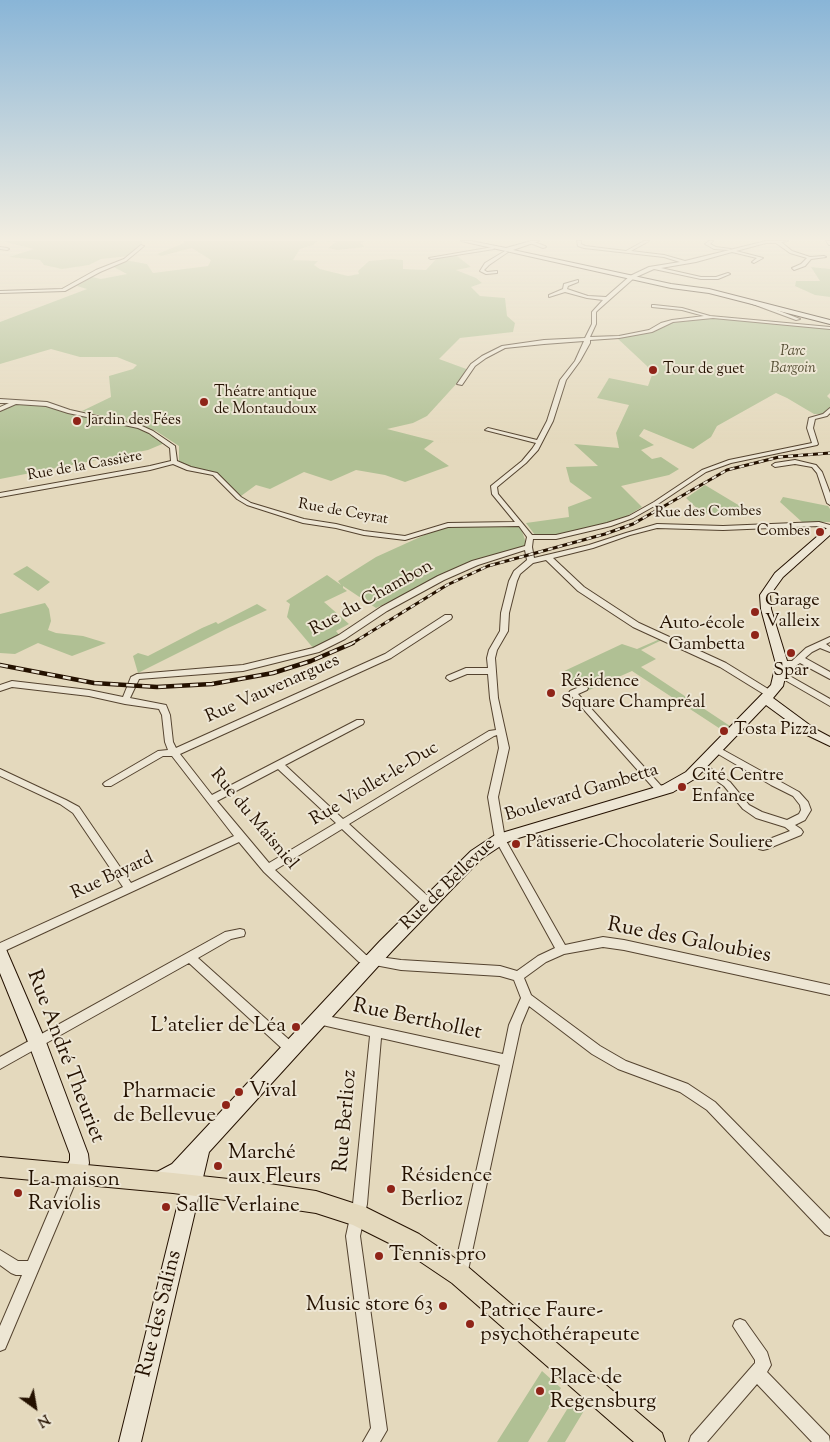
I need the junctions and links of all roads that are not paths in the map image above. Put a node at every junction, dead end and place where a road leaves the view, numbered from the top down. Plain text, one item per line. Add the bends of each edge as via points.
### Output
1 (597, 308) edge
2 (675, 308) edge
3 (768, 308) edge
4 (777, 308) edge
5 (713, 317) junction
6 (830, 322) edge
7 (830, 327) edge
8 (586, 339) junction
9 (460, 384) dead end
10 (0, 401) edge
11 (16, 402) junction
12 (0, 409) edge
13 (830, 410) edge
14 (488, 430) dead end
15 (538, 442) junction
16 (780, 450) junction
17 (174, 462) junction
18 (795, 462) junction
19 (775, 465) dead end
20 (0, 495) edge
21 (830, 503) edge
22 (521, 524) junction
23 (830, 528) edge
24 (530, 537) junction
25 (528, 547) junction
26 (549, 558) junction
27 (531, 561) junction
28 (448, 617) dead end
29 (830, 639) edge
30 (819, 644) junction
31 (830, 650) edge
32 (800, 659) junction
33 (781, 669) junction
34 (492, 671) junction
35 (830, 676) edge
36 (450, 678) dead end
37 (0, 688) edge
38 (584, 688) dead end
39 (768, 696) junction
40 (125, 701) junction
41 (830, 703) edge
42 (360, 722) dead end
43 (501, 732) junction
44 (830, 742) edge
45 (716, 749) junction
46 (174, 753) junction
47 (278, 764) junction
48 (700, 765) junction
49 (0, 772) edge
50 (108, 784) dead end
51 (661, 791) junction
52 (210, 800) junction
53 (343, 824) junction
54 (788, 824) junction
55 (241, 837) junction
56 (500, 839) junction
57 (763, 846) dead end
58 (268, 869) junction
59 (129, 888) junction
60 (428, 904) junction
61 (240, 933) dead end
62 (0, 948) edge
63 (562, 950) junction
64 (0, 954) edge
65 (190, 957) junction
66 (374, 960) junction
67 (518, 976) junction
68 (830, 990) edge
69 (526, 998) junction
70 (318, 1019) junction
71 (376, 1031) junction
72 (37, 1042) junction
73 (291, 1049) junction
74 (507, 1061) junction
75 (0, 1063) edge
76 (201, 1148) junction
77 (0, 1166) edge
78 (72, 1174) junction
79 (158, 1182) junction
80 (191, 1186) junction
81 (357, 1215) junction
82 (830, 1229) edge
83 (0, 1257) edge
84 (33, 1268) junction
85 (460, 1275) junction
86 (740, 1326) dead end
87 (0, 1344) edge
88 (757, 1373) junction
89 (130, 1442) edge
90 (371, 1442) edge
91 (653, 1442) edge
92 (697, 1442) edge
93 (823, 1442) edge

1 - 8 street via 594,324
2 - 5 street
3 - 7 street
4 - 6 main road
5 - 7 street
5 - 8 street via 672,321 650,332
8 - 9 street via 492,351 478,361
8 - 15 street via 577,361 563,380 550,421
10 - 11 street
11 - 12 street
11 - 17 street via 48,404 140,428 173,447
13 - 16 street via 812,418 810,428 815,444
14 - 15 street
15 - 22 street via 524,462 497,482 493,489
16 - 18 street
16 - 24 street via 704,471 621,522 567,535
17 - 20 street, Rue de la Cassière
17 - 22 street, Rue de Ceyrat via 189,469 215,474 249,504 303,521 364,533 405,538 448,525
18 - 19 street
18 - 21 street via 812,465 818,470
22 - 24 street
23 - 26 street, Rue des Combes via 819,524 722,528 657,526
23 - 33 main road via 779,575 765,595
24 - 25 street
25 - 27 street
25 - 40 street, Rue du Chambon via 475,563 441,578 316,650 244,668 137,677
26 - 27 street, Rue des Combes
26 - 39 street via 586,593 636,625 723,665
27 - 34 street, Rue de Bellevue via 513,581 504,632 491,658
28 - 46 street, Rue Vauvenargues via 388,656
29 - 30 street
30 - 31 street
30 - 32 street
32 - 33 street
32 - 35 street
33 - 39 main road, Boulevard Gambetta via 777,686
33 - 41 street
34 - 36 street via 466,671
34 - 43 street, Rue de Bellevue
37 - 40 street via 12,684 89,693
38 - 51 street via 574,693
39 - 44 main road via 812,732
39 - 45 main road, Boulevard Gambetta
40 - 46 street, Rue du Maisniel via 163,707
42 - 47 street
43 - 53 street, Rue Viollet-le-Duc via 492,733
43 - 56 street, Rue de Bellevue via 504,758 493,797
45 - 48 main road, Boulevard Gambetta
45 - 54 street via 802,799 806,810
46 - 50 street, Rue Vauvenargues via 161,753
46 - 52 street, Rue du Maisniel
47 - 52 street
47 - 53 street
48 - 51 main road, Boulevard Gambetta via 683,781
48 - 54 street via 727,784 750,810
49 - 59 street via 76,810
51 - 56 main road, Boulevard Gambetta
52 - 55 street, Rue du Maisniel
53 - 58 street, Rue Viollet-le-Duc
53 - 60 street
54 - 57 street via 798,832
55 - 58 street, Rue du Maisniel
55 - 59 street, Rue Bayard
56 - 60 main road, Rue de Bellevue via 476,855
56 - 63 street
58 - 66 street, Rue du Maisniel via 363,959
59 - 62 street, Rue Bayard
60 - 66 main road, Rue de Bellevue
61 - 65 street via 229,935
63 - 67 street, Rue des Galoubies
63 - 68 street, Rue des Galoubies via 603,942 624,945
64 - 72 main road, Rue André Theuriet
65 - 72 street
65 - 73 street
66 - 67 street via 400,965 500,971
66 - 70 main road, Rue de Bellevue
67 - 69 street
69 - 74 street via 516,1020
69 - 82 street via 608,1058 684,1088 711,1106
70 - 71 street, Rue Berthollet
70 - 73 main road, Rue de Bellevue
71 - 74 street, Rue Berthollet
71 - 81 street, Rue Berlioz
72 - 75 street
72 - 78 main road, Rue André Theuriet via 79,1154 80,1163
73 - 76 main road, Rue de Bellevue
74 - 85 street
76 - 79 main road, Rue de Bellevue via 179,1171
76 - 80 main road, Rue de Bellevue
77 - 78 main road
78 - 79 main road
78 - 84 street
79 - 80 main road
80 - 81 main road via 299,1199
80 - 89 main road, Rue des Salins
81 - 85 main road via 411,1242
81 - 90 street, Rue Berlioz via 354,1246 379,1430
83 - 84 street via 16,1268
84 - 87 street
85 - 91 main road
86 - 88 street via 762,1357 763,1365
88 - 92 street
88 - 93 street

